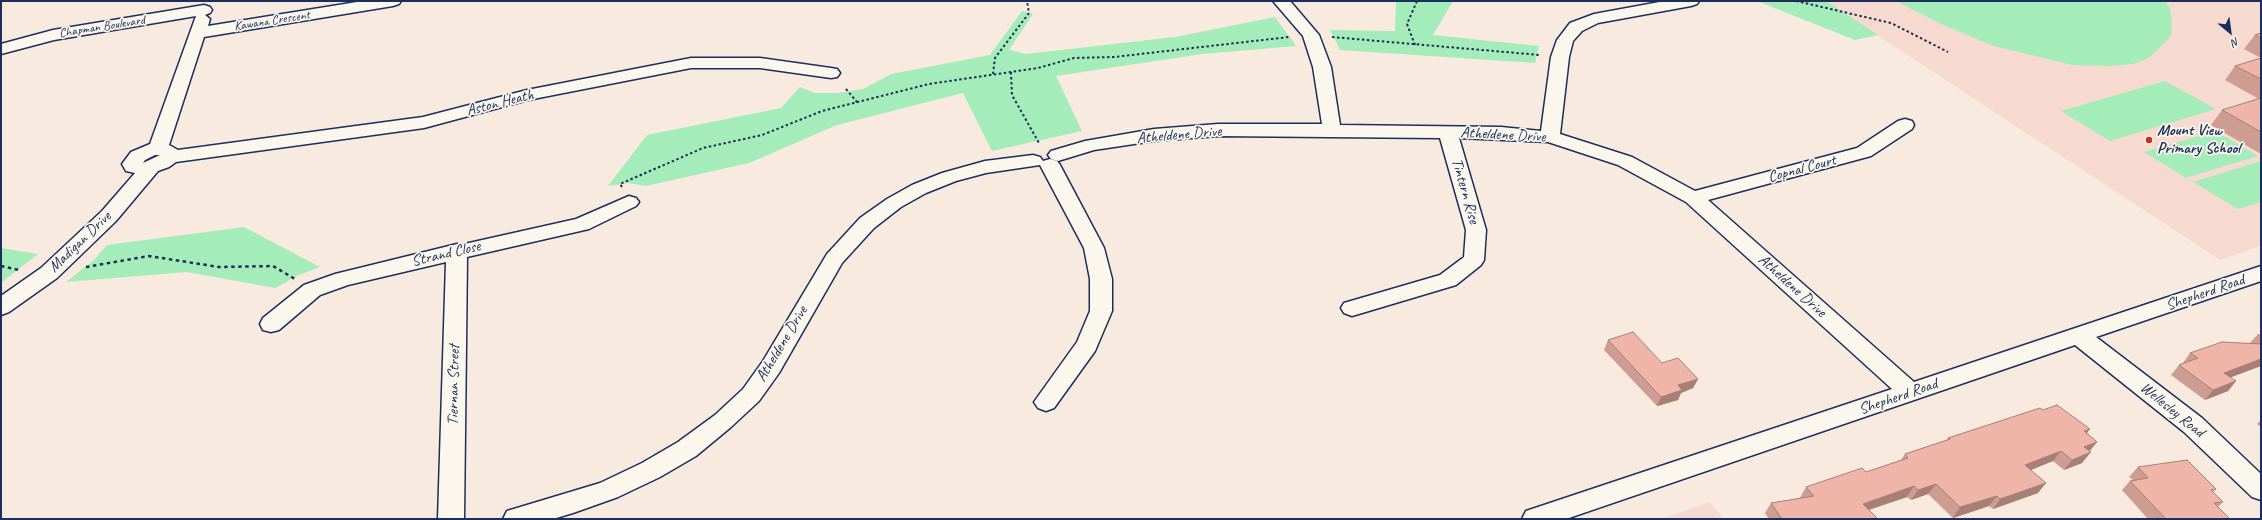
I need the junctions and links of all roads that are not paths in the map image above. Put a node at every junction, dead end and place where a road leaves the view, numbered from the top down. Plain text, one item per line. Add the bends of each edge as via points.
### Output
1 (393, 1) edge
2 (1281, 1) edge
3 (1691, 1) edge
4 (205, 6) edge
5 (198, 33) junction
6 (1, 49) edge
7 (831, 73) dead end
8 (1905, 125) dead end
9 (1332, 130) junction
10 (1448, 133) junction
11 (1550, 137) junction
12 (1045, 156) junction
13 (159, 158) junction
14 (1693, 198) junction
15 (629, 202) road end
16 (457, 251) junction
17 (2261, 274) edge
18 (1, 307) edge
19 (1352, 308) dead end
20 (271, 324) dead end
21 (2078, 336) junction
22 (1911, 393) junction
23 (1046, 402) dead end
24 (2261, 490) edge
25 (451, 519) edge
26 (516, 519) edge
27 (1535, 519) edge

1 - 5 street, Kawana Crescent
2 - 9 street via 1311,35 1322,67
3 - 11 street via 1594,19 1576,27 1565,40 1560,57
4 - 5 street, Madigan Drive
4 - 6 street, Chapman Boulevard via 53,35
5 - 13 street, Madigan Drive
7 - 13 street, Aston Heath via 760,63 692,63 528,95 424,122
8 - 14 street, Copnal Court via 1864,152
9 - 10 street, Atheldene Drive
9 - 12 street, Atheldene Drive via 1218,130 1154,135
10 - 11 street, Atheldene Drive via 1501,133
10 - 19 street, Tintern Rise via 1476,230 1474,260 1448,280
11 - 14 street, Atheldene Drive via 1626,161
12 - 23 street via 1094,248 1101,279 1101,311 1087,345
12 - 26 street, Atheldene Drive via 985,167 949,177 894,203 867,223 834,259 771,367 751,395 723,421 687,449 651,470 602,492
13 - 18 street, Madigan Drive via 109,216 49,273
14 - 22 street, Atheldene Drive
15 - 16 street, Strand Close via 582,224
16 - 20 street, Strand Close via 343,279 312,290
16 - 25 street, Tiernan Street
17 - 21 street, Shepherd Road
21 - 22 street, Shepherd Road
21 - 24 street, Wellesley Road via 2193,424
22 - 27 street, Shepherd Road

